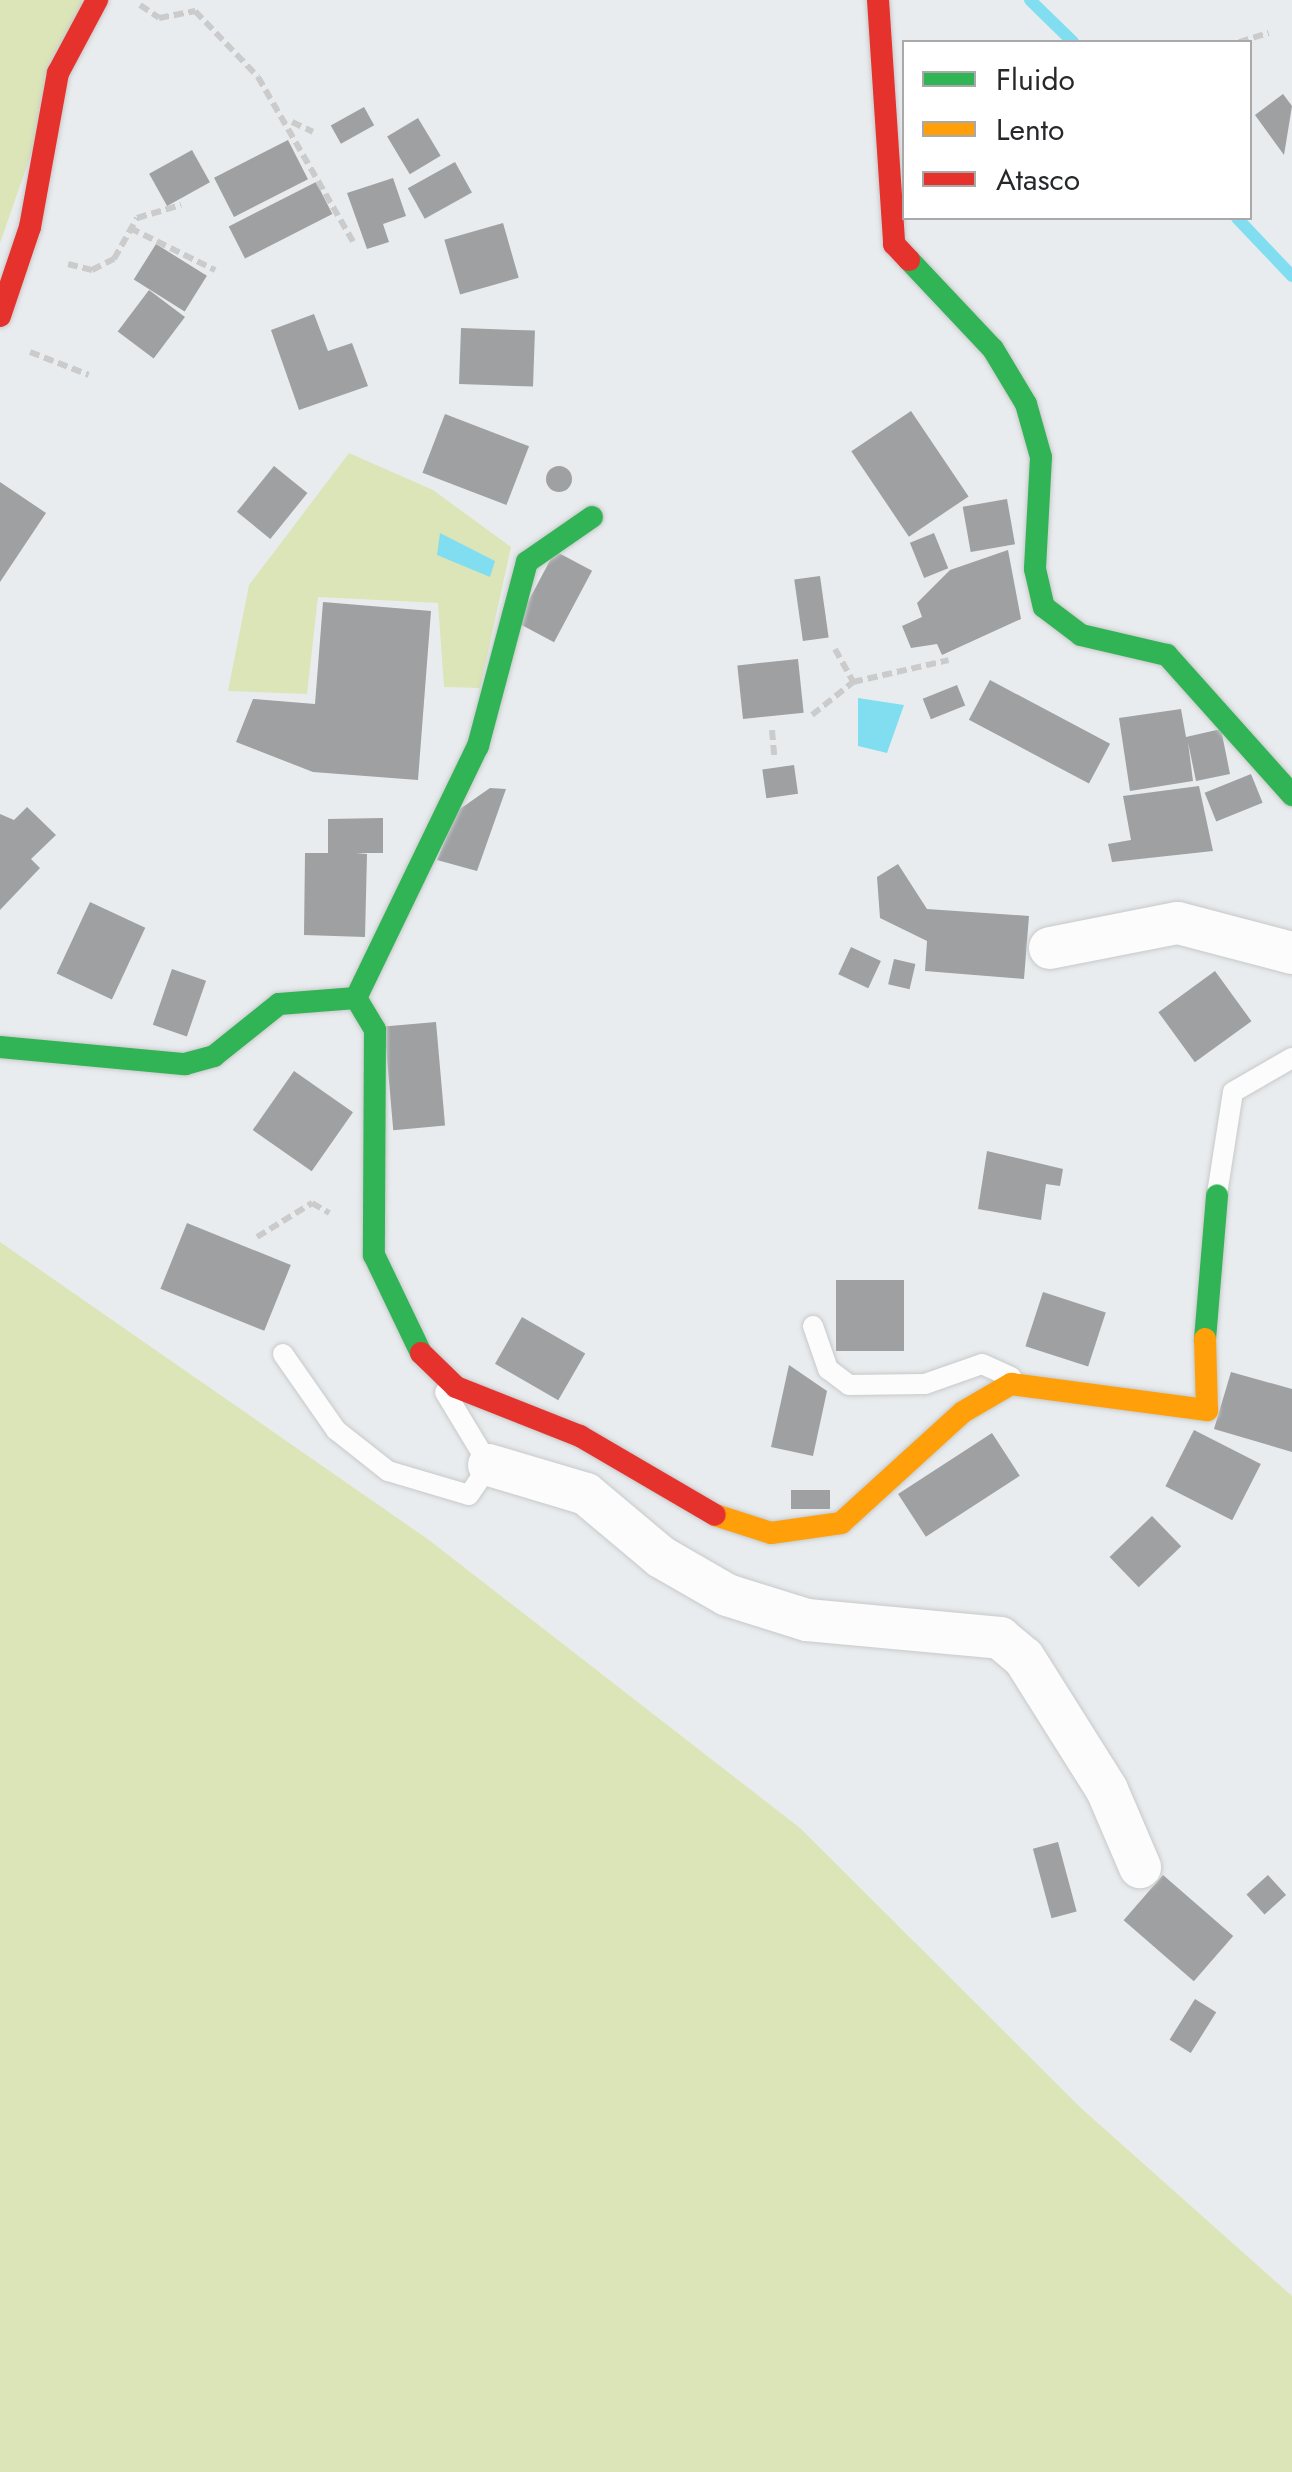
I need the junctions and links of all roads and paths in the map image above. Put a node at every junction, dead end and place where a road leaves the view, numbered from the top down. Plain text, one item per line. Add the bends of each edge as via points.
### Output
1 (97, 0) edge
2 (878, 0) edge
3 (1269, 33) dead end
4 (1246, 40) edge
5 (291, 122) junction
6 (313, 132) dead end
7 (181, 205) dead end
8 (130, 228) junction
9 (355, 246) dead end
10 (216, 270) dead end
11 (60, 272) dead end
12 (0, 316) edge
13 (16, 348) dead end
14 (90, 375) dead end
15 (592, 518) dead end
16 (836, 649) dead end
17 (949, 660) dead end
18 (853, 682) junction
19 (812, 716) dead end
20 (772, 730) dead end
21 (774, 755) dead end
22 (1292, 795) edge
23 (1050, 948) dead end
24 (1292, 954) edge
25 (356, 998) junction
26 (0, 1047) edge
27 (1292, 1058) edge
28 (374, 1186) junction
29 (1217, 1196) joint
30 (257, 1236) dead end
31 (813, 1326) dead end
32 (282, 1354) dead end
33 (446, 1380) junction
34 (1024, 1383) junction
35 (489, 1465) junction
36 (1140, 1868) dead end

1 - 5 path via 149,6 159,18 195,11
1 - 12 street via 58,72 30,227
2 - 22 street via 894,244 993,348 1026,404 1041,457 1035,570 1044,608 1081,635 1167,655
3 - 4 path
5 - 6 path
5 - 9 path
7 - 8 path
8 - 10 path
8 - 11 path via 114,258 92,270 72,260
13 - 14 path
15 - 25 street via 527,562 478,746
16 - 18 path
17 - 18 path
18 - 19 path
20 - 21 path
23 - 24 street via 1178,923
25 - 26 street via 279,1004 214,1056 184,1064
25 - 28 street via 375,1030
27 - 29 lane via 1233,1092
28 - 30 path via 340,1220 312,1203
28 - 33 street via 381,1289 408,1340
29 - 34 street via 1204,1272 1208,1410
31 - 34 lane via 828,1369 849,1385 925,1384 982,1364
32 - 35 lane via 336,1430 388,1471 469,1494
33 - 34 street via 580,1436 717,1516 795,1535 840,1523 986,1394
33 - 35 lane via 445,1403
35 - 36 street via 586,1494 661,1557 727,1595 808,1620 1000,1638 1024,1658 1107,1790

